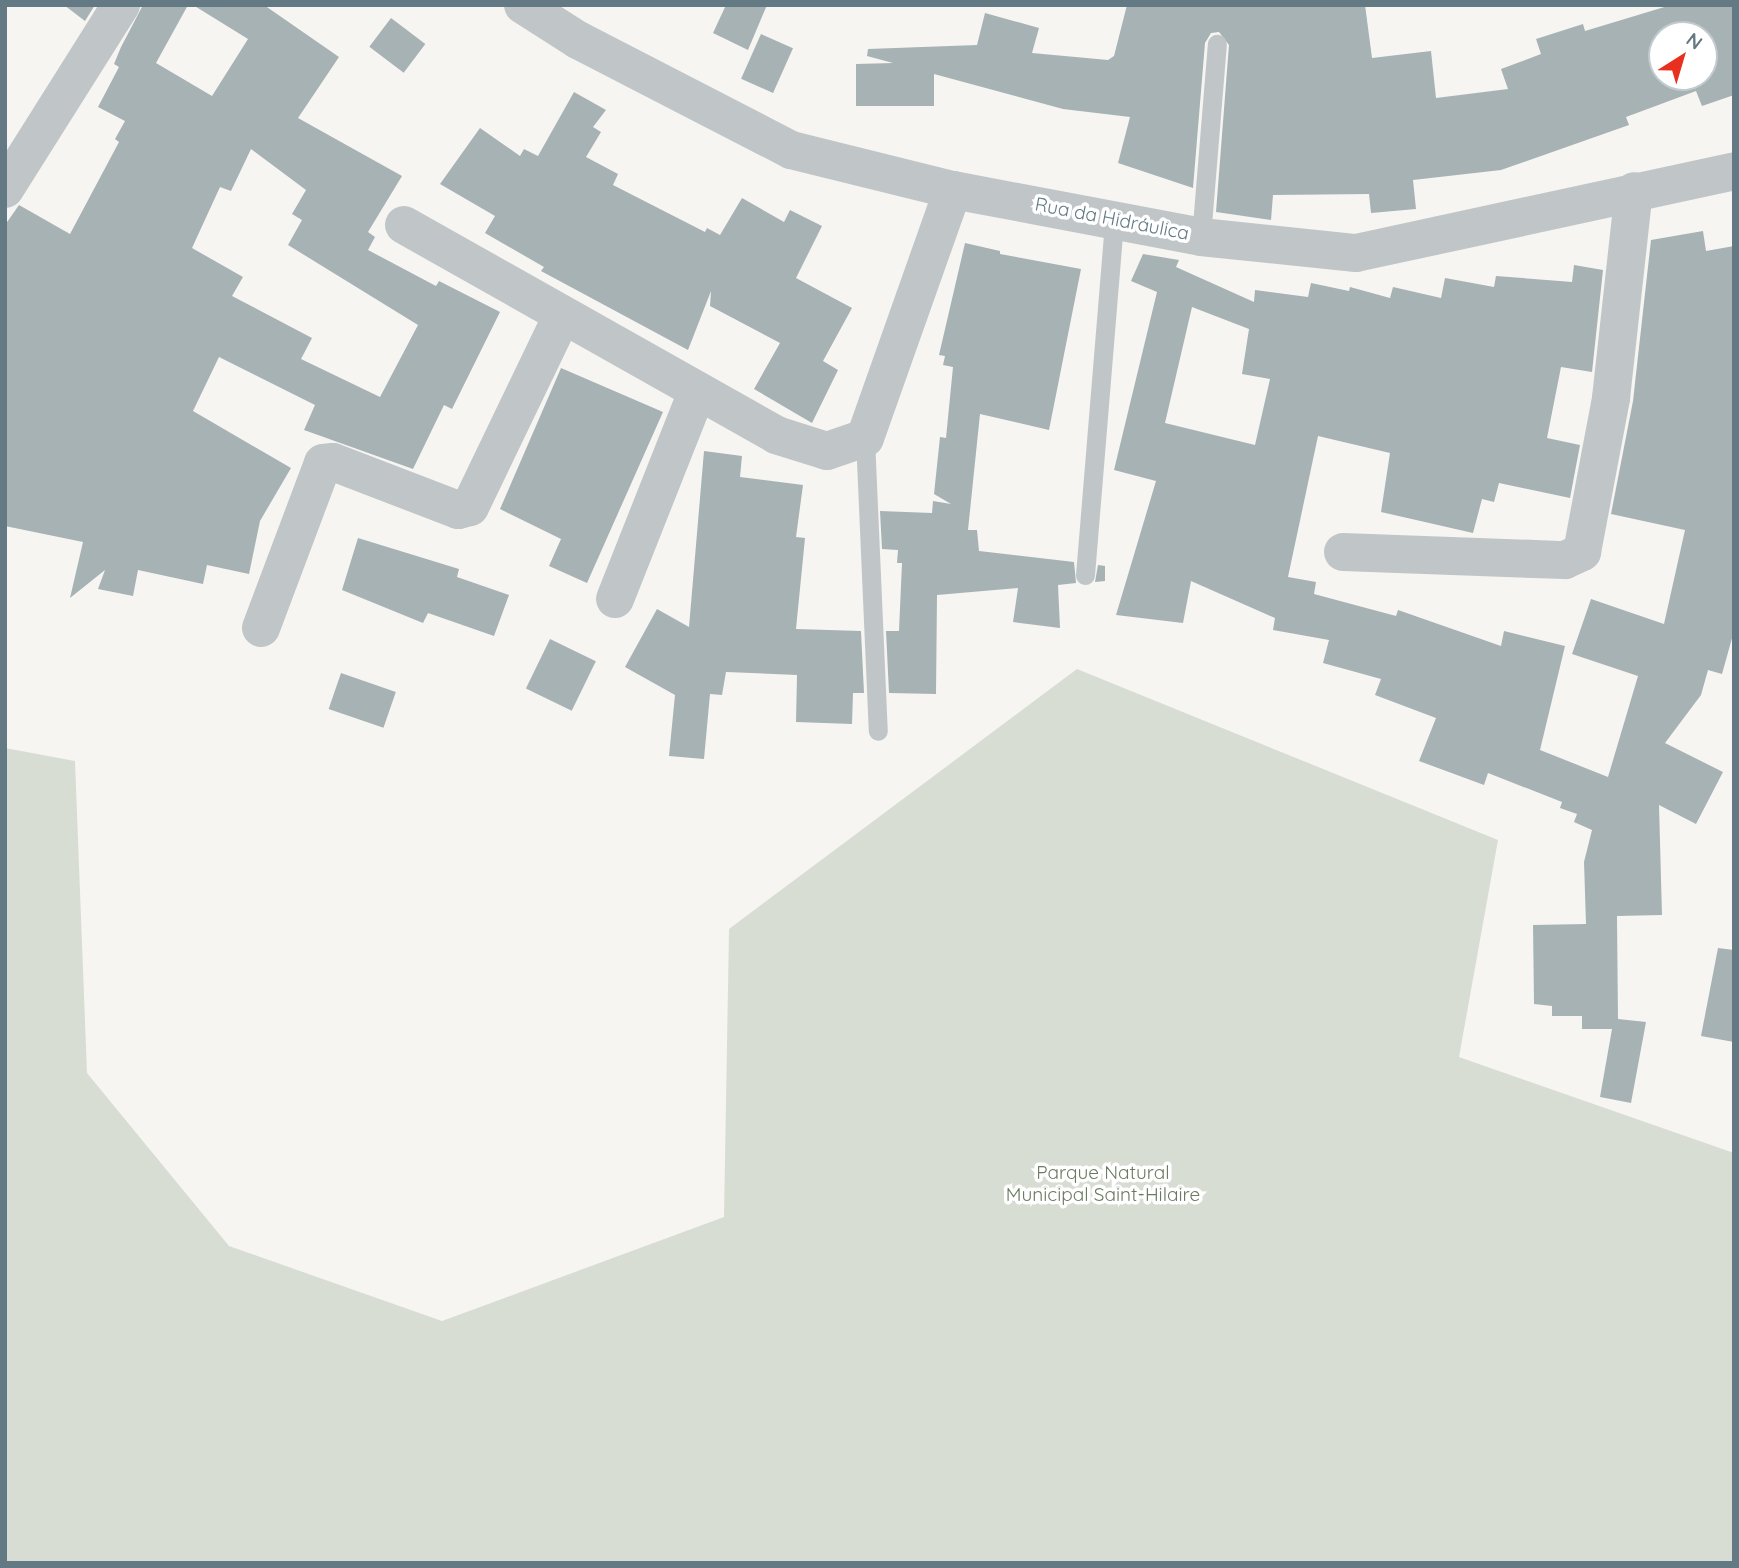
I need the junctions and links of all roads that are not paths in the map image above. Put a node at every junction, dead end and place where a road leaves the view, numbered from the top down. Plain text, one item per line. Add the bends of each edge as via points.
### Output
1 (121, 5) edge
2 (523, 5) edge
3 (1217, 44) dead end
4 (1734, 171) edge
5 (5, 189) edge
6 (954, 190) junction
7 (1634, 191) junction
8 (1114, 219) junction
9 (404, 225) dead end
10 (1201, 237) junction
11 (562, 316) junction
12 (697, 392) junction
13 (865, 438) junction
14 (1343, 552) dead end
15 (1085, 575) dead end
16 (615, 599) dead end
17 (261, 628) dead end
18 (878, 731) dead end

1 - 5 street
2 - 6 street, Rua da Hidráulica via 578,40 791,150
3 - 10 lane
4 - 7 street, Rua da Hidráulica
6 - 8 street, Rua da Hidráulica
6 - 13 street
7 - 10 street, Rua da Hidráulica via 1356,253
7 - 14 street via 1611,398 1582,552 1565,560
8 - 10 street, Rua da Hidráulica
8 - 15 lane
9 - 11 street
11 - 12 street
11 - 17 street via 470,507 458,510 333,462 323,463
12 - 13 street via 776,435 827,451
12 - 16 street
13 - 18 lane

